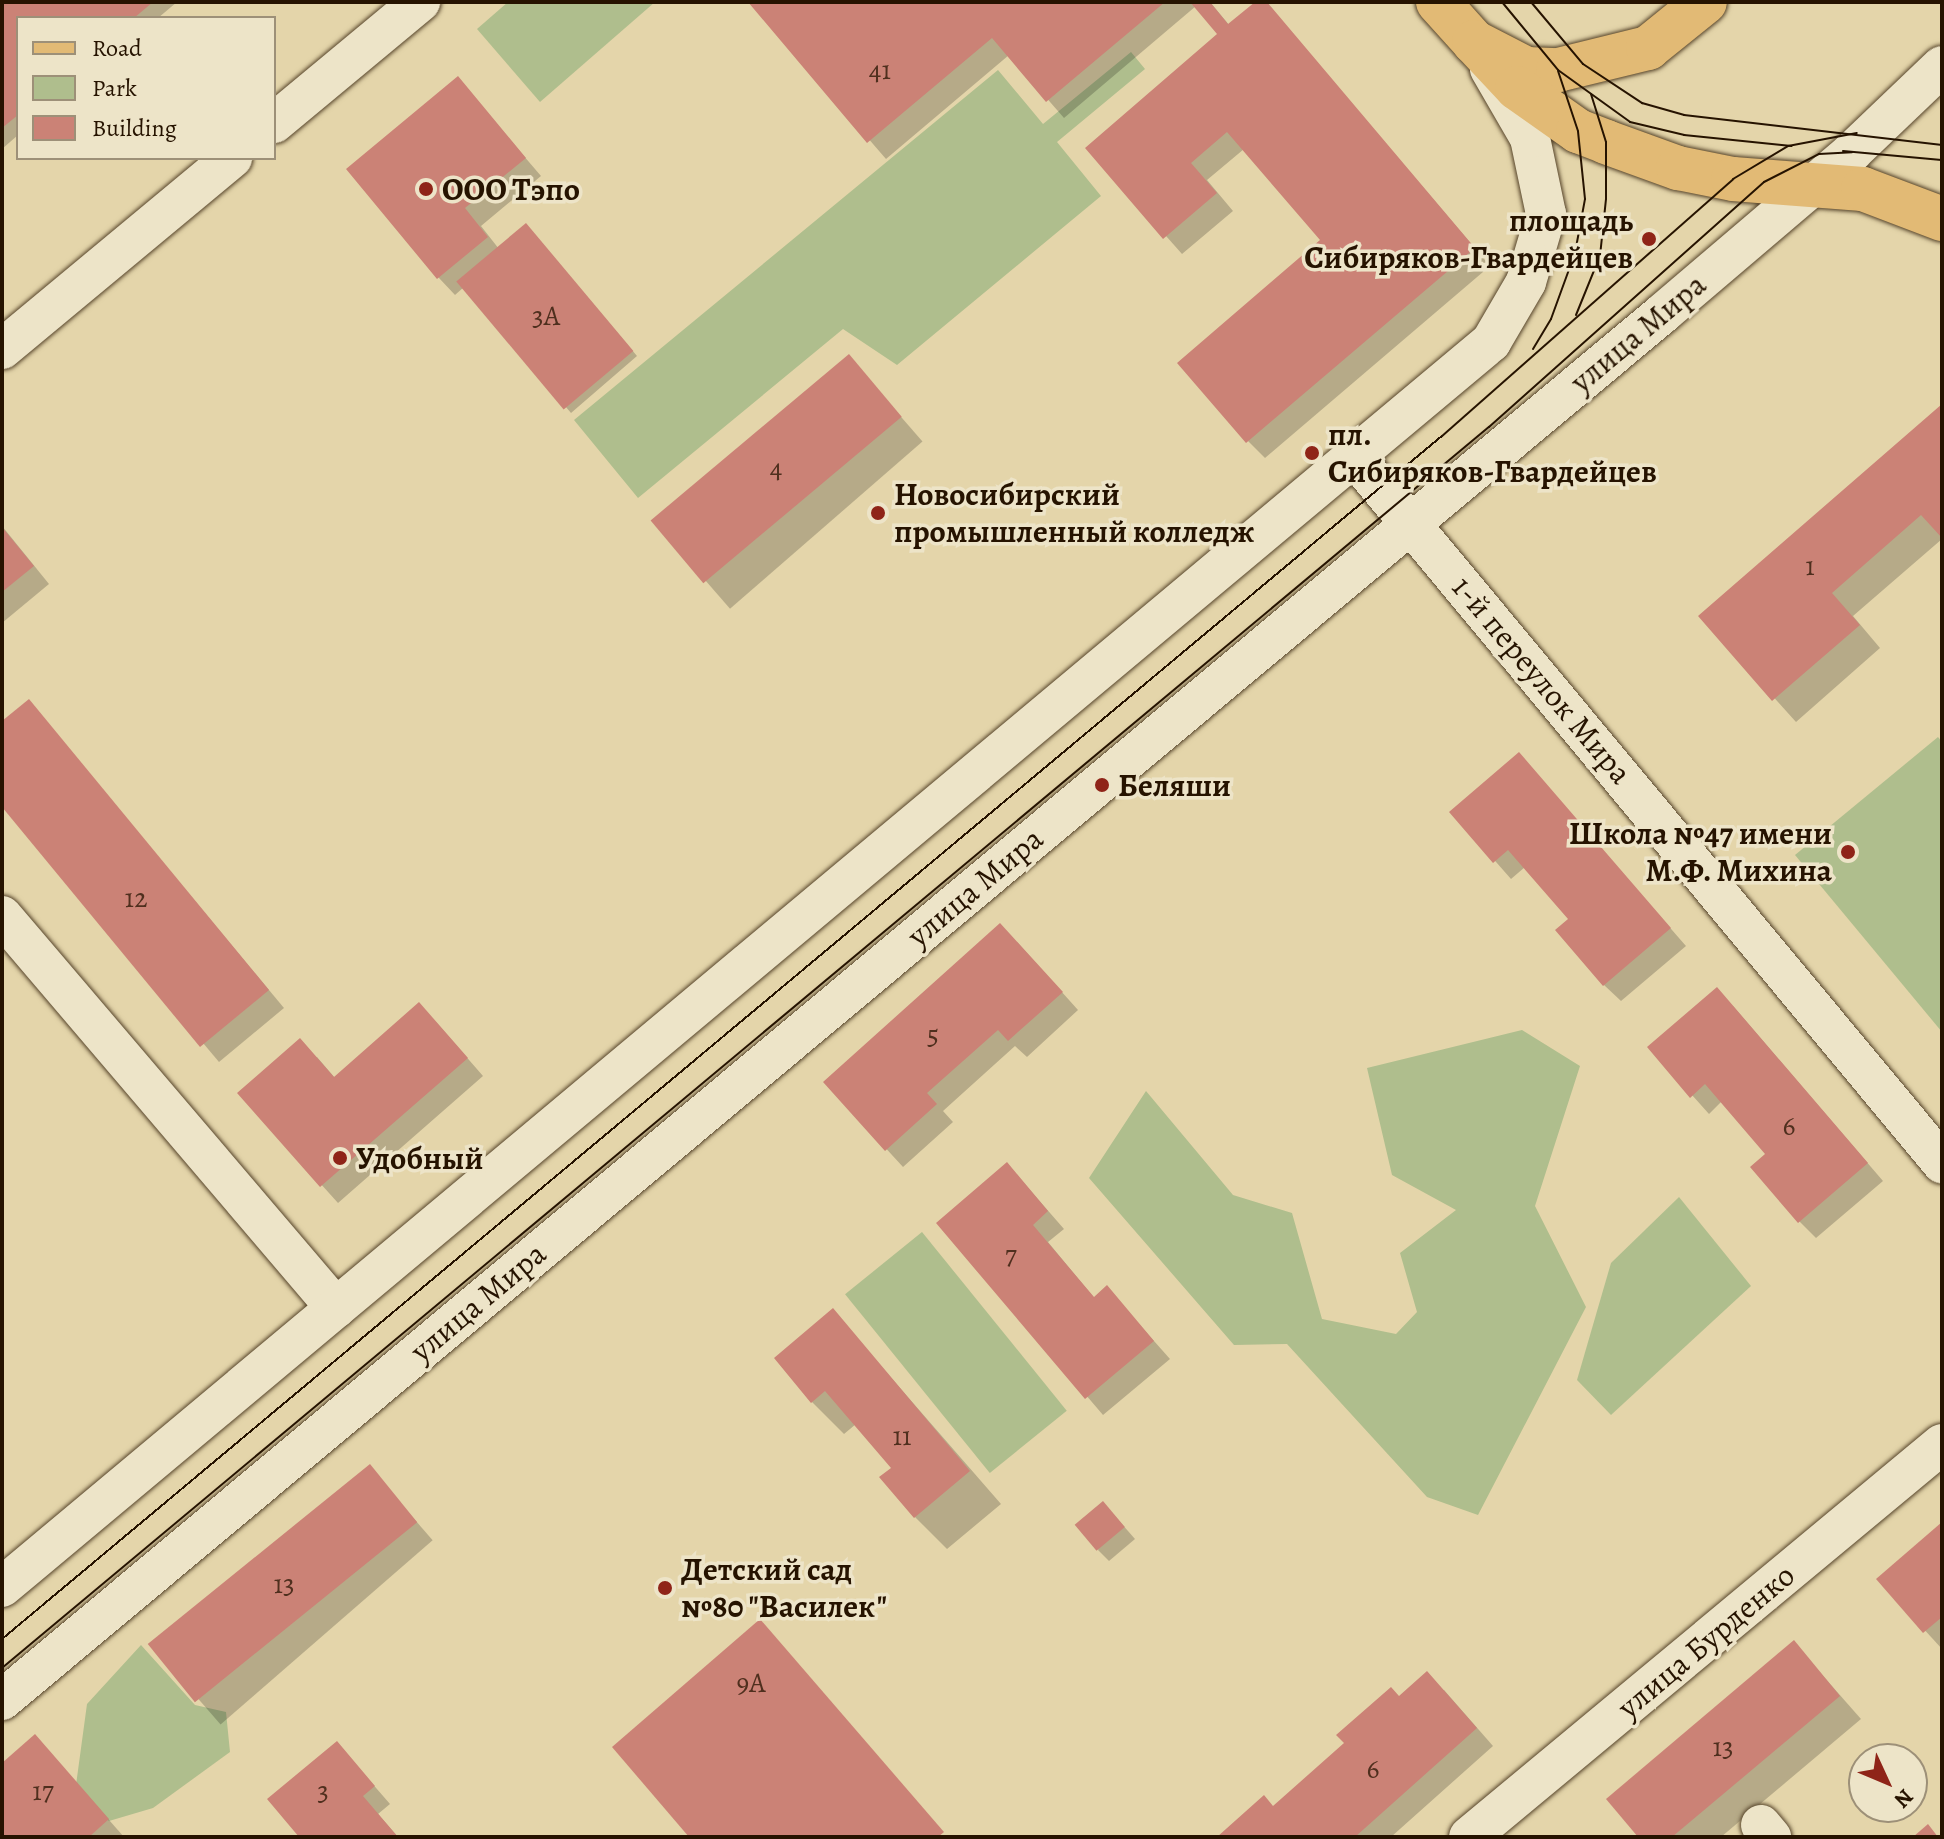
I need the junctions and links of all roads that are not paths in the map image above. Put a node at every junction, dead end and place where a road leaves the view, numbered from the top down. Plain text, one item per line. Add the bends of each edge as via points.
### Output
1 (420, 2) edge
2 (1438, 2) edge
3 (1705, 2) edge
4 (1474, 42) junction
5 (1942, 66) edge
6 (276, 121) edge
7 (230, 160) edge
8 (1811, 184) junction
9 (1942, 219) edge
10 (2, 349) edge
11 (1354, 456) junction
12 (1410, 524) junction
13 (2, 916) edge
14 (1942, 1163) edge
15 (336, 1308) junction
16 (1942, 1444) edge
17 (2, 1587) edge
18 (2, 1700) edge
19 (1469, 1837) edge

1 - 6 street
2 - 4 main road
3 - 4 main road via 1648,48 1558,70 1526,69
4 - 8 main road via 1517,88 1578,131 1678,168
4 - 11 street via 1530,138 1546,214 1526,282 1491,342
5 - 8 street, улица Мира
7 - 10 street
8 - 9 main road via 1863,189
8 - 12 street, улица Мира
11 - 12 street, 1-й переулок Мира
11 - 15 street
12 - 14 street, 1-й переулок Мира
12 - 18 street, улица Мира
13 - 15 street
15 - 17 street
16 - 19 street, улица Бурденко

